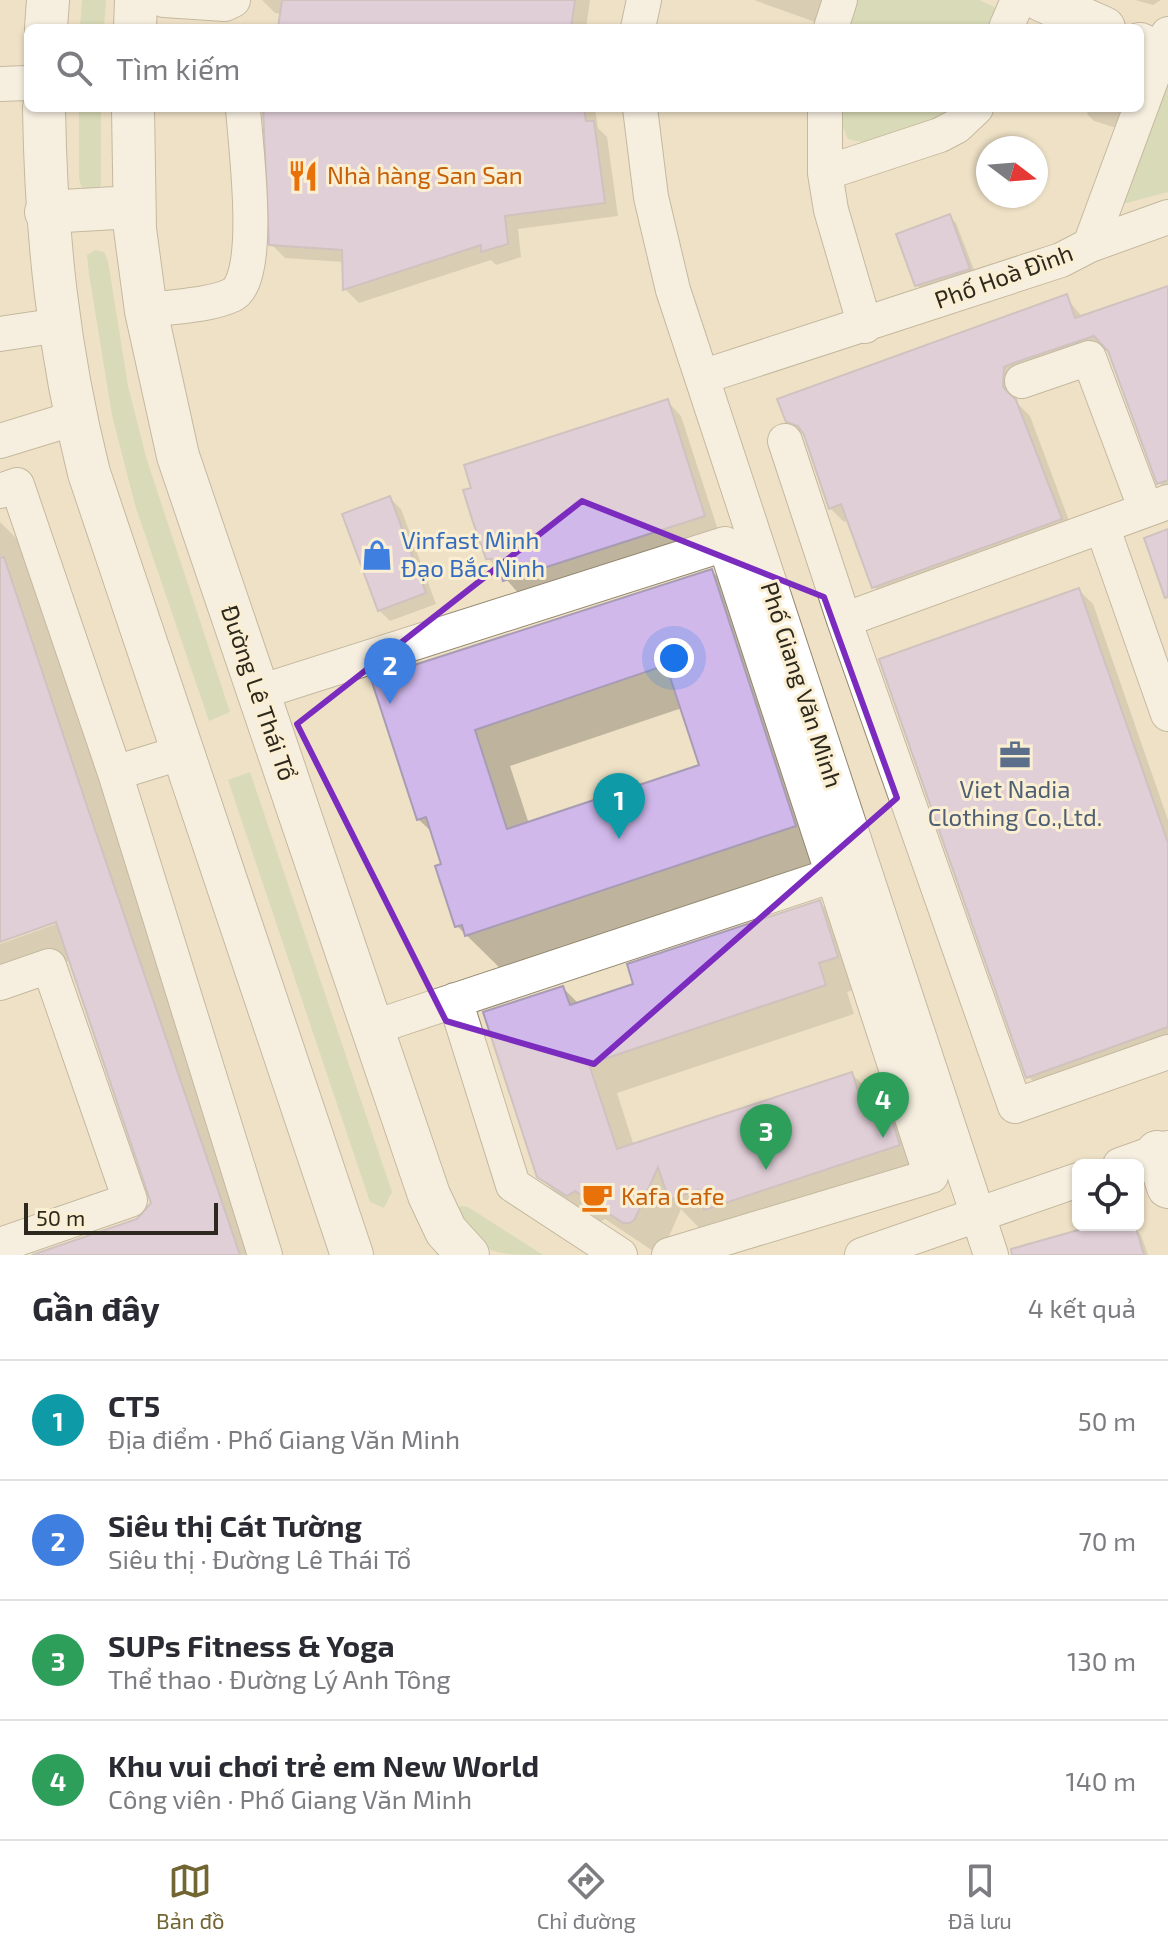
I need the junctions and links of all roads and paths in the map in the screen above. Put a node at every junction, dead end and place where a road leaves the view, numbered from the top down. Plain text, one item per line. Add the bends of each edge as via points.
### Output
1 (48, 0) edge
2 (136, 0) edge
3 (164, 0) edge
4 (233, 0) edge
5 (644, 0) edge
6 (840, 0) edge
7 (1018, 0) edge
8 (1041, 0) edge
9 (46, 24) edge
10 (135, 24) edge
11 (639, 24) edge
12 (832, 24) edge
13 (1008, 24) edge
14 (1095, 24) edge
15 (1160, 47) edge
16 (24, 83) edge
17 (0, 84) edge
18 (1144, 92) edge
19 (44, 112) edge
20 (133, 112) edge
21 (243, 112) edge
22 (641, 112) edge
23 (825, 112) edge
24 (972, 112) edge
25 (1137, 112) edge
26 (825, 173) junction
27 (133, 207) junction
28 (46, 212) junction
29 (1168, 217) edge
30 (1090, 245) junction
31 (146, 311) junction
32 (60, 325) junction
33 (865, 326) junction
34 (0, 334) edge
35 (702, 377) junction
36 (1022, 381) dead end
37 (75, 418) junction
38 (0, 441) edge
39 (785, 441) dead end
40 (0, 491) edge
41 (1157, 506) edge
42 (1102, 526) junction
43 (844, 620) junction
44 (257, 693) junction
45 (1168, 714) edge
46 (183, 752) junction
47 (115, 773) junction
48 (847, 870) junction
49 (0, 983) edge
50 (455, 1000) junction
51 (372, 1028) junction
52 (1168, 1052) edge
53 (1072, 1182) edge
54 (978, 1214) junction
55 (0, 1245) edge
56 (877, 1252) edge
57 (265, 1255) edge
58 (352, 1255) edge
59 (468, 1255) edge
60 (620, 1255) edge
61 (669, 1255) edge
62 (991, 1255) edge

1 - 9 main road
2 - 10 main road
3 - 4 street
5 - 11 street
6 - 12 street
7 - 13 street
8 - 14 main road
15 - 18 street, Phố Hoà Đình
16 - 17 street
19 - 28 main road
20 - 27 main road, Đường Lê Thái Tổ
21 - 31 street via 250,249 244,282 231,295
22 - 35 street, Phố Giang Văn Minh via 659,240
23 - 26 street
24 - 26 street via 940,135
25 - 30 street, Phố Hoà Đình
26 - 33 street
27 - 28 main road
27 - 31 main road, Đường Lê Thái Tổ
28 - 32 main road
29 - 30 street
30 - 33 street, Phố Hoà Đình via 1061,260
31 - 44 main road, Đường Lê Thái Tổ via 178,456
32 - 34 street
32 - 37 main road
33 - 35 street, Phố Hoà Đình
35 - 48 street, Phố Giang Văn Minh
36 - 41 street via 1089,358
37 - 38 street
37 - 46 main road via 98,503
39 - 43 street
40 - 47 street via 17,485
41 - 42 street
42 - 43 street
42 - 45 street
43 - 52 street via 1015,1106
44 - 48 street via 725,544
44 - 51 main road, Đường Lê Thái Tổ
46 - 47 street
46 - 58 main road
47 - 57 street
48 - 50 street
48 - 54 street, Phố Giang Văn Minh
48 - 61 street via 931,1176
49 - 55 street via 49,966 130,1200
50 - 51 street
50 - 60 street via 513,1185
51 - 59 main road, Đường Lê Thái Tổ via 438,1218
53 - 54 street
54 - 56 street
54 - 62 street, Phố Giang Văn Minh

